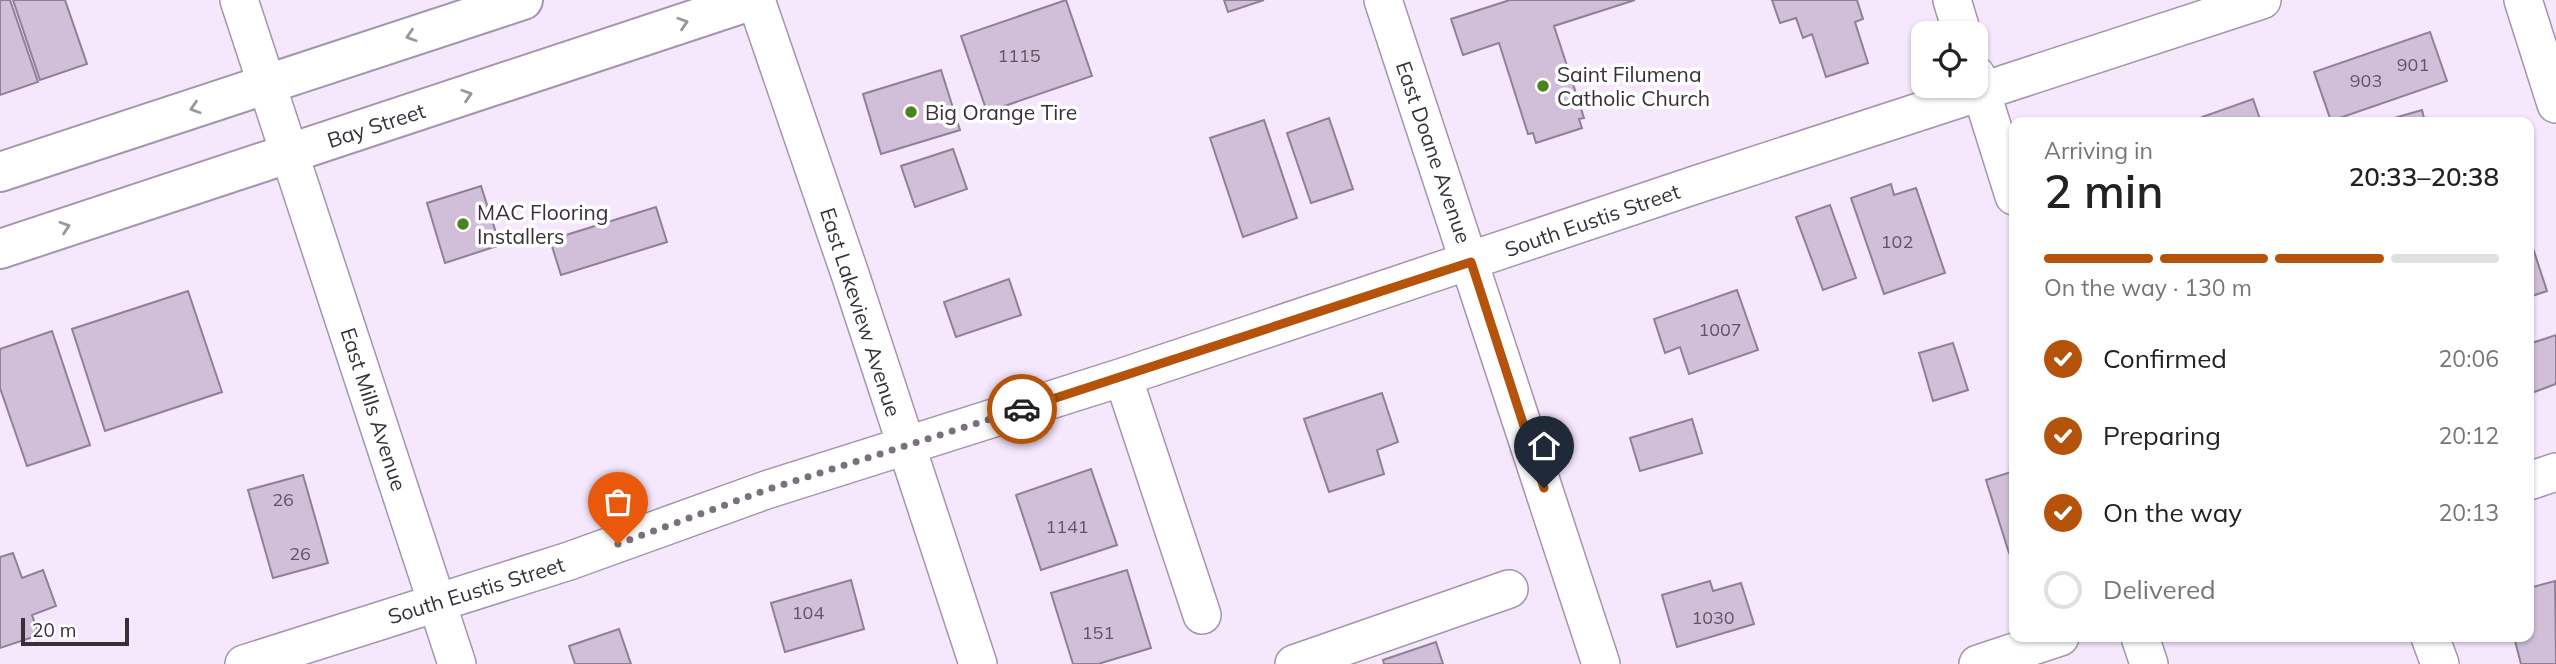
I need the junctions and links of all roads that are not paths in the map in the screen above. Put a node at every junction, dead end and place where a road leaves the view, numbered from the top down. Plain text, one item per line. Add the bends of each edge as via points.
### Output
1 (239, 0) edge
2 (754, 0) edge
3 (1383, 0) edge
4 (1952, 0) edge
5 (2262, 0) edge
6 (2523, 0) edge
7 (518, 1) edge
8 (1958, 21) edge
9 (1988, 81) edge
10 (268, 83) junction
11 (1940, 98) edge
12 (1983, 98) edge
13 (2556, 103) edge
14 (291, 153) junction
15 (0, 172) edge
16 (2009, 180) edge
17 (0, 249) edge
18 (1471, 262) junction
19 (1123, 377) junction
20 (906, 445) junction
21 (2556, 472) edge
22 (2534, 479) edge
23 (1509, 589) dead end
24 (436, 603) junction
25 (1202, 615) dead end
26 (2045, 642) edge
27 (2142, 642) edge
28 (2432, 642) edge
29 (244, 664) edge
30 (457, 664) edge
31 (978, 664) edge
32 (1294, 664) edge
33 (1601, 664) edge
34 (1978, 664) edge
35 (2149, 664) edge
36 (2440, 664) edge

1 - 10 street, East Mills Avenue
14 -> 2 main road, Bay Street
2 - 20 street, East Lakeview Avenue
3 - 18 street, East Doane Avenue
4 - 8 street
5 - 9 street, South Eustis Street
6 - 13 street
7 -> 10 main road
10 - 14 street, East Mills Avenue
10 -> 15 main road
11 - 18 street, South Eustis Street
12 - 16 street
17 -> 14 main road, Bay Street
14 - 24 street, East Mills Avenue
18 - 19 street, South Eustis Street
18 - 33 street, East Doane Avenue
19 - 20 street, South Eustis Street
19 - 25 street
20 - 24 street, South Eustis Street
20 - 31 street, East Lakeview Avenue
21 - 22 street
23 - 32 street
24 - 29 street, South Eustis Street
24 - 30 street, East Mills Avenue
26 - 34 street
27 - 35 street
28 - 36 street

